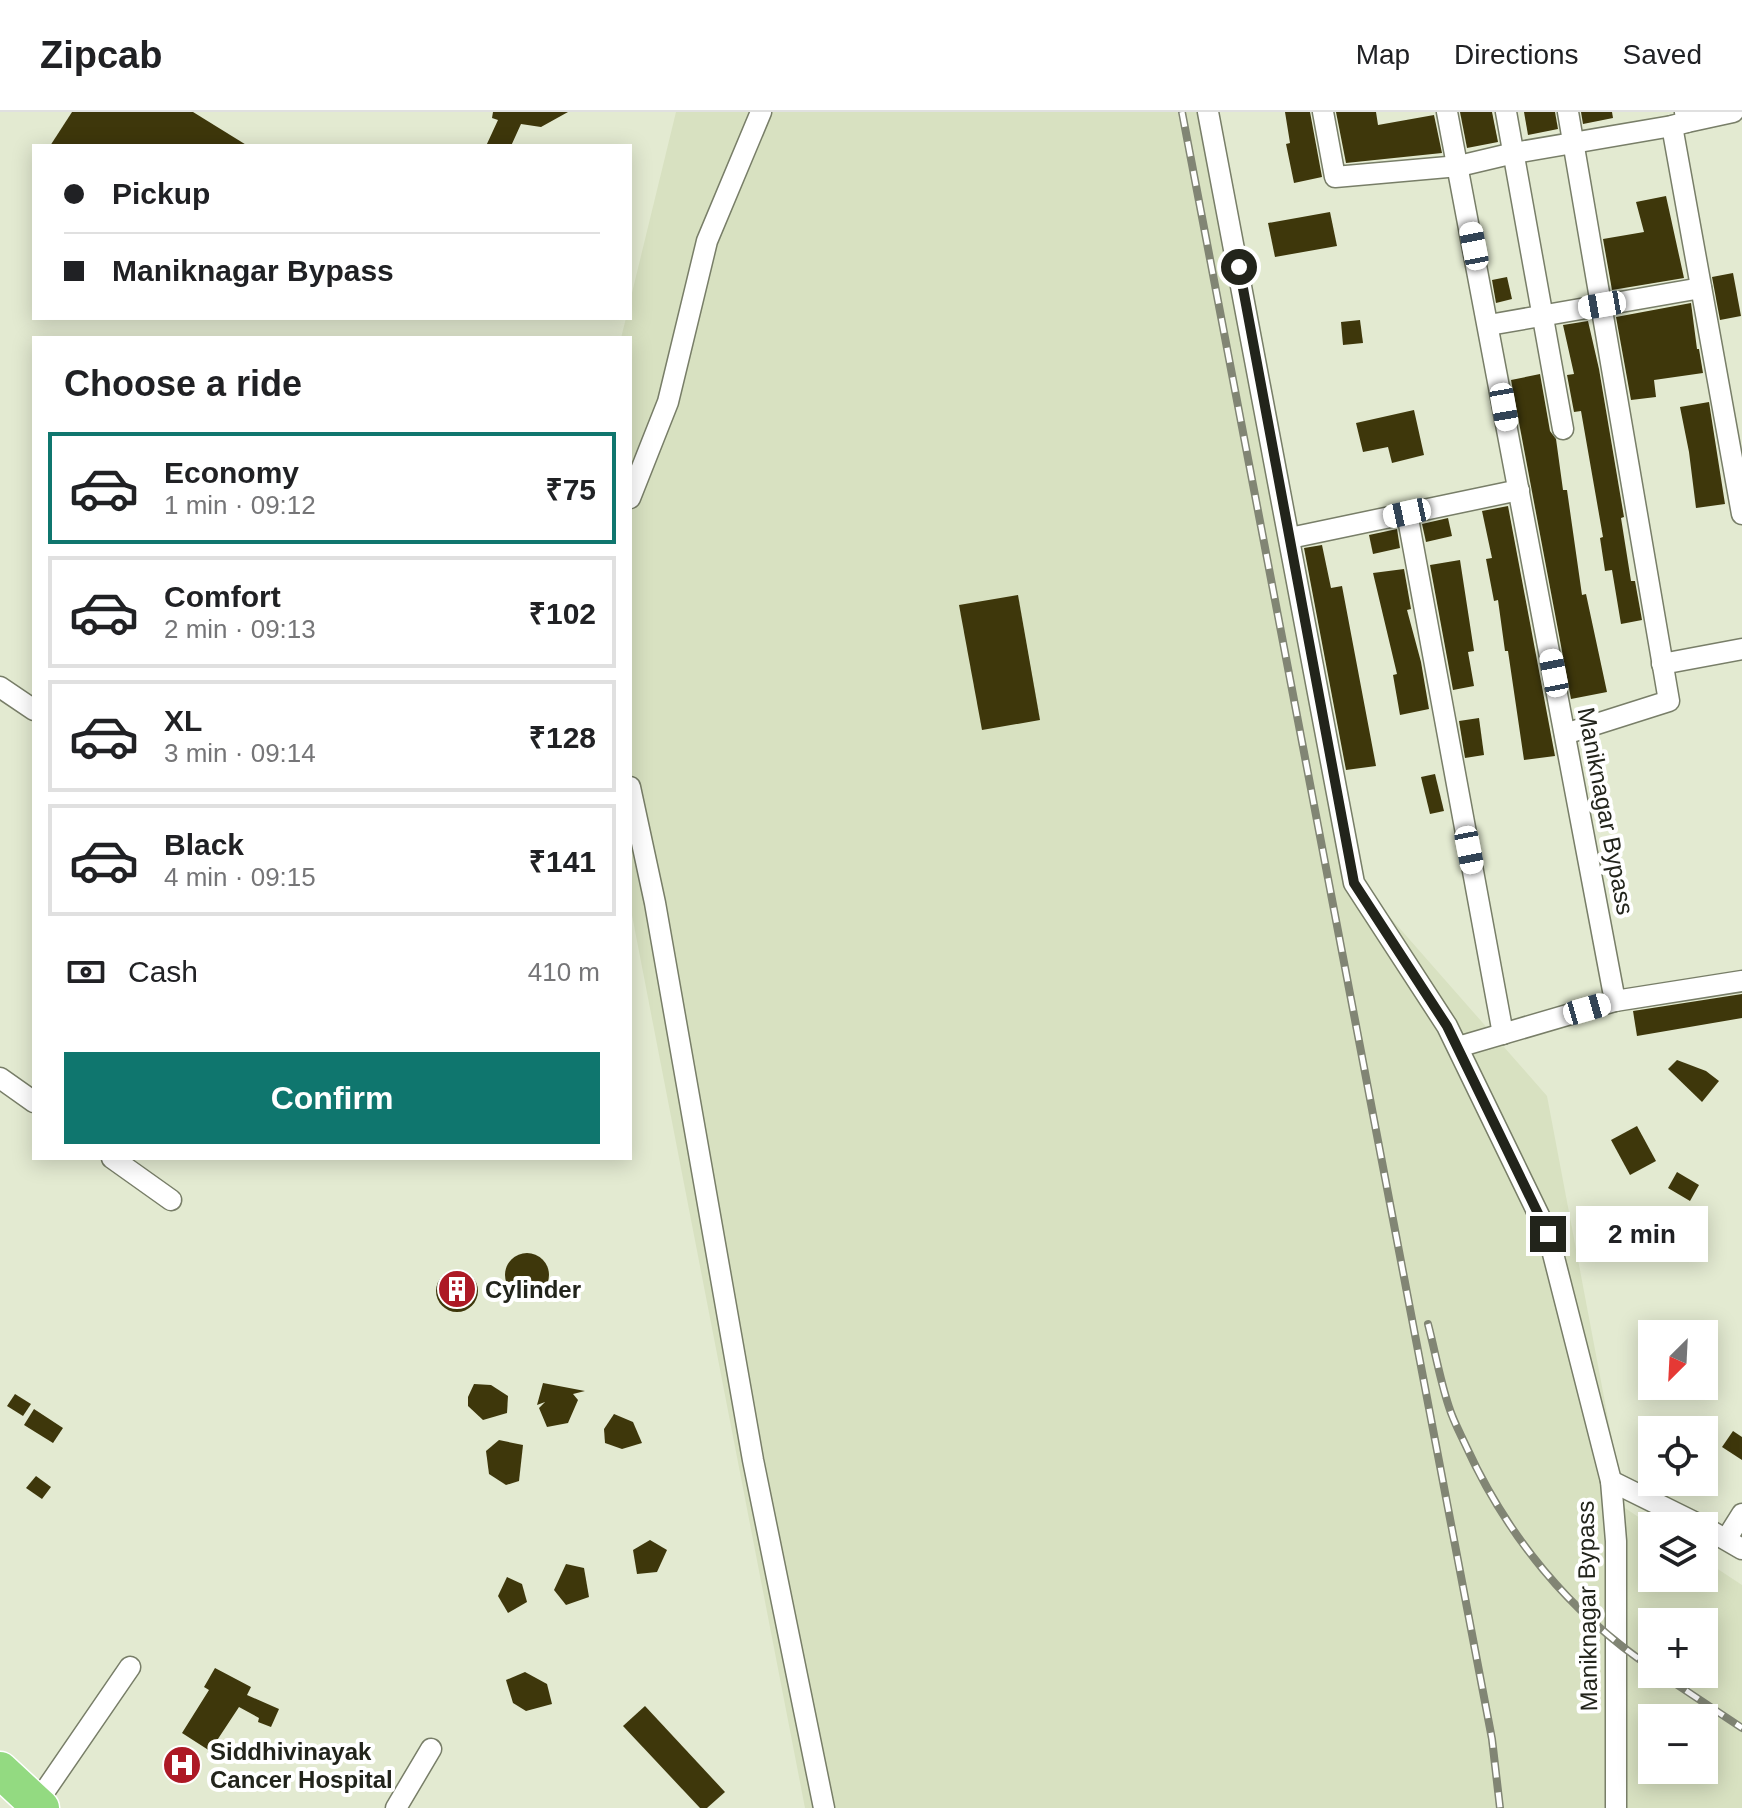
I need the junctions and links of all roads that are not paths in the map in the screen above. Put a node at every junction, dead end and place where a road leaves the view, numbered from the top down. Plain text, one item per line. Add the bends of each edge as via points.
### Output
1 (761, 112) edge
2 (1208, 112) edge
3 (1323, 112) edge
4 (1447, 112) edge
5 (1506, 112) edge
6 (1568, 112) edge
7 (1733, 112) edge
8 (1681, 120) edge
9 (1575, 143) junction
10 (1514, 153) junction
11 (1459, 166) junction
12 (1701, 288) junction
13 (1602, 305) junction
14 (1542, 316) junction
15 (1489, 325) junction
16 (1563, 429) dead end
17 (1519, 490) junction
18 (632, 493) edge
19 (1407, 513) junction
20 (1742, 514) edge
21 (1290, 538) junction
22 (1742, 649) edge
23 (1662, 664) junction
24 (0, 687) edge
25 (32, 709) edge
26 (1565, 734) junction
27 (632, 796) edge
28 (1742, 981) edge
29 (1615, 1001) junction
30 (1503, 1034) junction
31 (1458, 1047) junction
32 (0, 1078) edge
33 (32, 1101) edge
34 (115, 1160) edge
35 (171, 1200) dead end
36 (1611, 1481) junction
37 (1674, 1512) edge
38 (1742, 1514) edge
39 (1734, 1543) edge
40 (130, 1667) dead end
41 (431, 1749) dead end
42 (0, 1770) edge
43 (0, 1800) edge
44 (29, 1807) edge
45 (396, 1808) edge
46 (824, 1808) edge
47 (1616, 1808) edge

1 - 18 street via 707,241 668,402
2 - 21 street, Maniknagar Bypass
3 - 11 street via 1335,177
4 - 11 street, Maniknagar Bypass
5 - 10 street
6 - 9 street
7 - 8 street
8 - 9 street
8 - 12 street
9 - 10 street
9 - 13 street
10 - 11 street
10 - 14 street
11 - 15 street, Maniknagar Bypass
12 - 13 street
12 - 20 street
13 - 14 street
13 - 23 street
14 - 15 street
14 - 16 street
15 - 17 street, Maniknagar Bypass
17 - 19 street
17 - 26 street, Maniknagar Bypass
19 - 21 street
19 - 30 street
21 - 31 street, Maniknagar Bypass via 1354,883
22 - 23 street
23 - 26 street via 1669,701
24 - 25 street
26 - 29 street, Maniknagar Bypass
27 - 46 street via 753,1460
28 - 29 street
29 - 30 street
30 - 31 street
31 - 36 street, Maniknagar Bypass via 1548,1234
32 - 33 street
34 - 35 street
36 - 37 street
36 - 47 street, Maniknagar Bypass via 1616,1541
38 - 39 street
40 - 44 street
41 - 45 street
42 - 44 highway
43 - 44 highway

